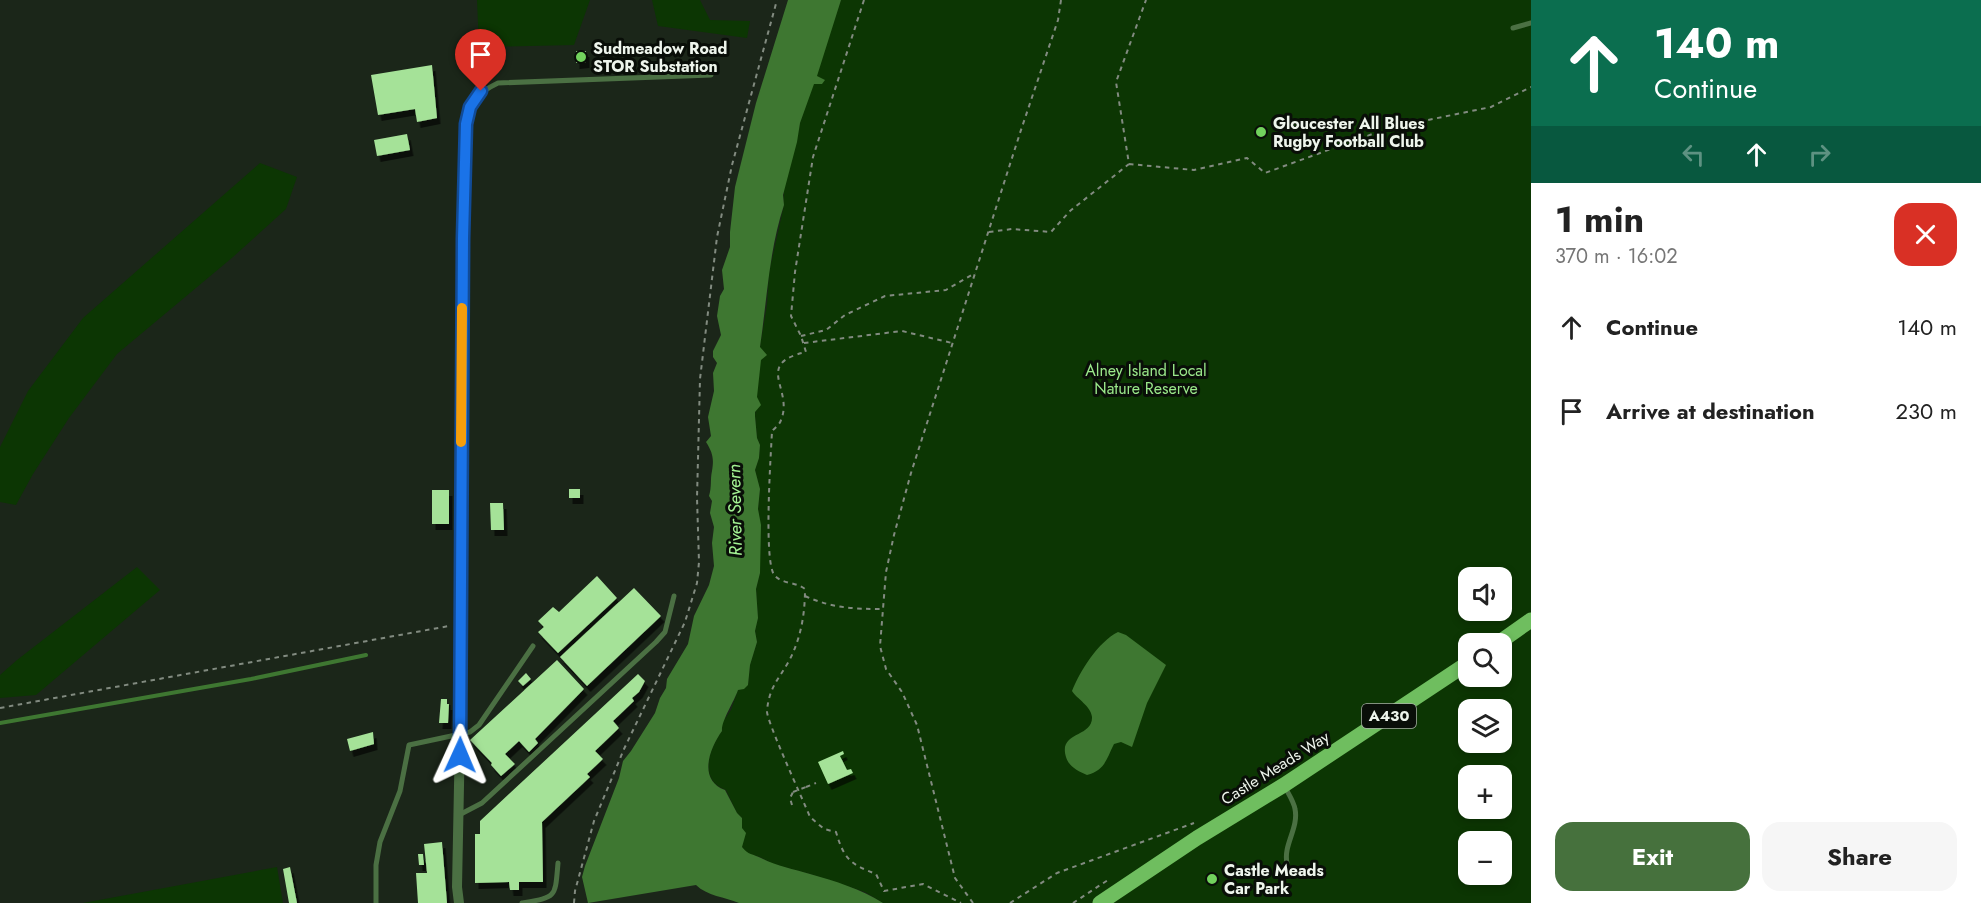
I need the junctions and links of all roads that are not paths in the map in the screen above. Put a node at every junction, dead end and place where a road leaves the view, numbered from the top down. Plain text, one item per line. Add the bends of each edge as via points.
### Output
1 (1531, 23) edge
2 (1513, 28) dead end
3 (711, 75) dead end
4 (460, 498) joint
5 (674, 596) dead end
6 (1531, 620) edge
7 (1512, 633) edge
8 (533, 646) dead end
9 (1458, 670) edge
10 (460, 735) junction
11 (1284, 785) junction
12 (458, 816) junction
13 (558, 863) dead end
14 (1287, 863) dead end
15 (376, 903) edge
16 (459, 903) edge
17 (522, 903) edge
18 (1100, 903) edge

1 - 2 lane
3 - 4 lane via 498,83 481,91 470,107 466,124 463,238
4 - 10 street
5 - 12 lane via 665,632 656,642 482,804
6 - 7 main road
8 - 10 lane via 479,725
9 - 11 main road, Castle Meads Way / A430
10 - 12 street
10 - 15 lane via 409,745 400,792 380,842
11 - 14 lane via 1296,809
11 - 18 main road, Castle Meads Way / A430 via 1197,837
12 - 16 street
13 - 17 lane via 556,891 549,898

